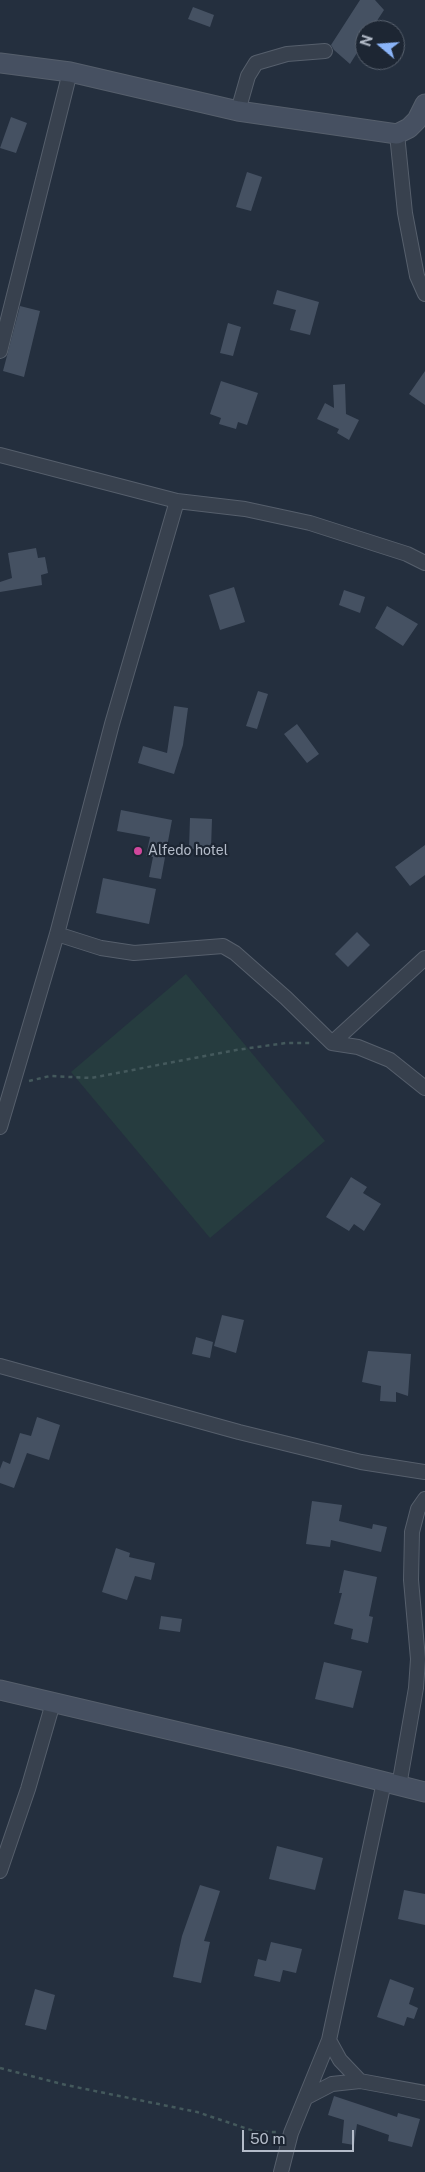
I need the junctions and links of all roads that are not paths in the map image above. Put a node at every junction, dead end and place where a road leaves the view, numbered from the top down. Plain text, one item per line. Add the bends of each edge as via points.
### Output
1 (325, 51) dead end
2 (0, 63) edge
3 (70, 72) junction
4 (425, 104) edge
5 (238, 110) junction
6 (397, 134) junction
7 (425, 294) edge
8 (0, 351) edge
9 (0, 455) edge
10 (177, 501) junction
11 (425, 563) edge
12 (57, 934) junction
13 (425, 958) edge
14 (332, 1043) junction
15 (425, 1088) edge
16 (0, 1127) edge
17 (0, 1366) edge
18 (425, 1472) edge
19 (425, 1499) edge
20 (0, 1690) edge
21 (53, 1704) junction
22 (391, 1784) junction
23 (425, 1792) edge
24 (0, 1871) edge
25 (329, 2040) junction
26 (360, 2081) junction
27 (425, 2093) edge
28 (307, 2097) junction
29 (281, 2172) edge

1 - 5 street via 287,54 256,63 248,76
2 - 3 street
3 - 5 street
3 - 8 street
4 - 6 street via 417,120
5 - 6 street
6 - 7 street via 405,213 417,276
9 - 10 street
10 - 11 street via 245,509 310,523 407,554
10 - 12 street via 112,724
12 - 14 street via 101,948 134,952 223,946 286,998
12 - 16 street
13 - 14 street
14 - 15 street via 358,1047 390,1060
17 - 18 street via 239,1432 361,1462
19 - 22 street via 418,1509 412,1532 410,1567 418,1659 416,1688
20 - 21 street
21 - 22 street
21 - 24 street
22 - 23 street
22 - 25 street
25 - 26 street via 340,2060
25 - 28 street
26 - 27 street
26 - 28 street via 332,2084
28 - 29 street via 291,2133

